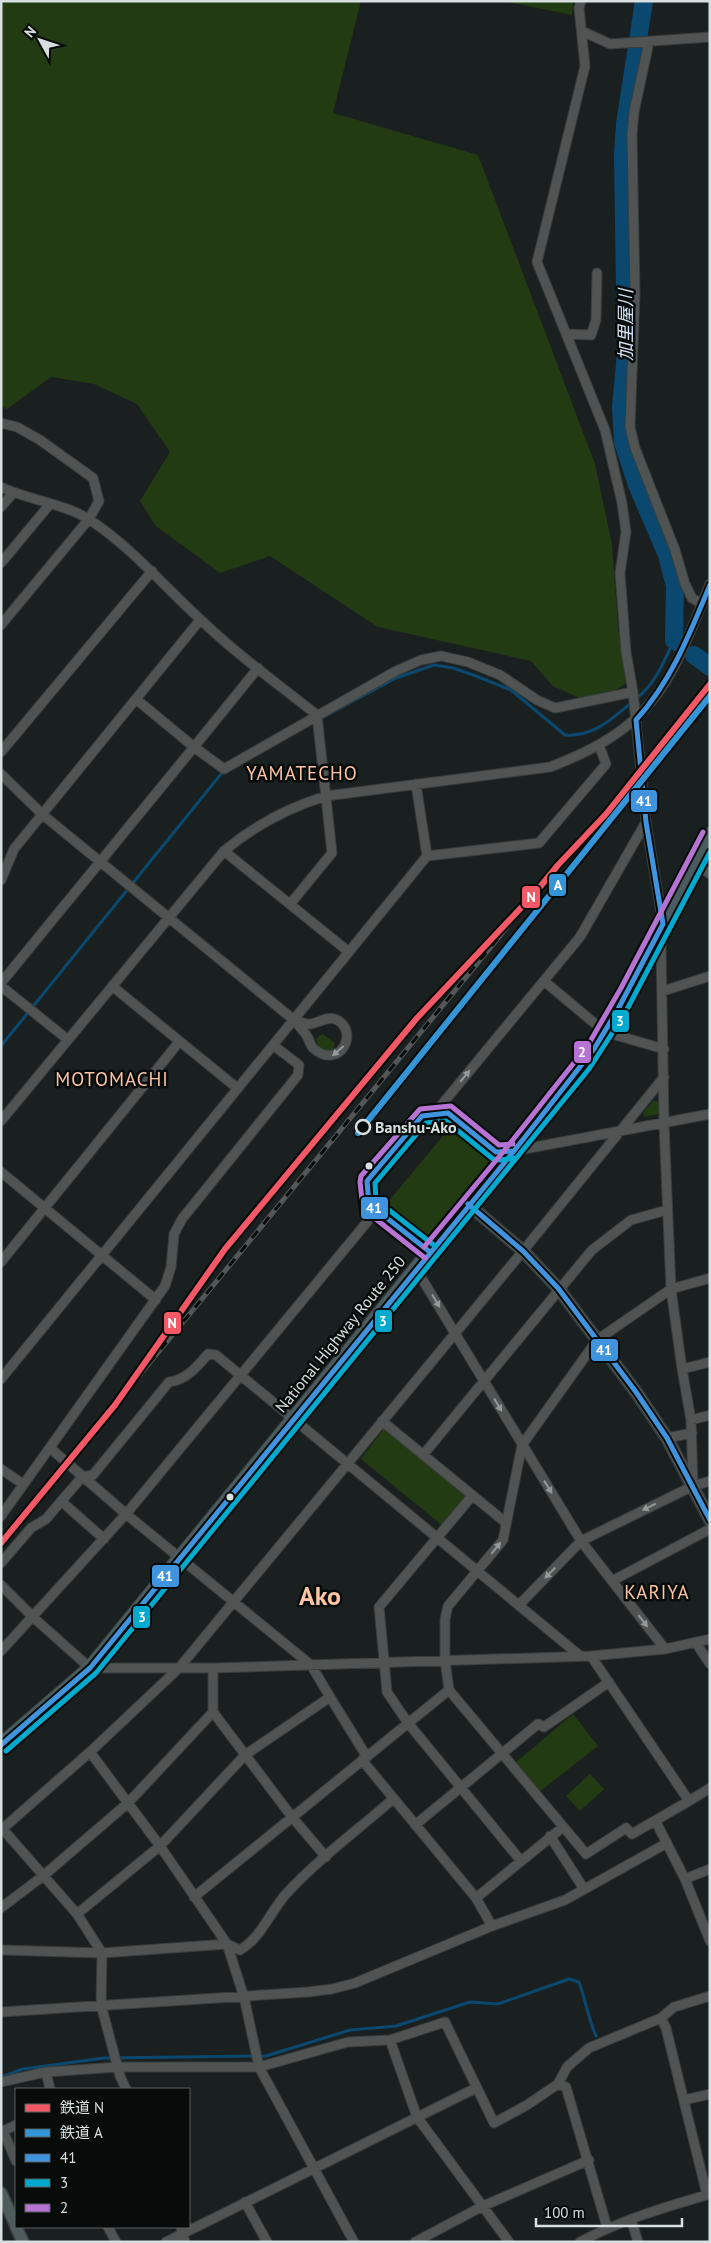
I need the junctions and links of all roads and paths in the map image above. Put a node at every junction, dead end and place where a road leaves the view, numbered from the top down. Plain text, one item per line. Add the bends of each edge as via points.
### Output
1 (581, 1) edge
2 (582, 31) junction
3 (710, 37) edge
4 (646, 42) junction
5 (597, 273) dead end
6 (567, 334) junction
7 (1, 423) edge
8 (1, 487) edge
9 (13, 493) junction
10 (50, 504) junction
11 (1, 507) edge
12 (89, 519) junction
13 (1, 562) edge
14 (152, 571) junction
15 (710, 584) edge
16 (702, 604) junction
17 (200, 620) junction
18 (1, 624) edge
19 (258, 668) junction
20 (633, 692) junction
21 (137, 700) junction
22 (318, 715) junction
23 (636, 720) junction
24 (599, 745) junction
25 (194, 747) junction
26 (1, 752) edge
27 (1, 774) edge
28 (416, 784) junction
29 (326, 796) junction
30 (43, 815) junction
31 (646, 822) junction
32 (710, 835) edge
33 (224, 851) junction
34 (427, 856) junction
35 (100, 863) junction
36 (695, 864) junction
37 (710, 874) edge
38 (1, 880) edge
39 (291, 903) junction
40 (167, 918) junction
41 (663, 924) junction
42 (349, 952) junction
43 (710, 976) edge
44 (544, 982) junction
45 (1, 984) edge
46 (112, 986) junction
47 (663, 991) junction
48 (294, 1020) junction
49 (605, 1032) junction
50 (67, 1039) junction
51 (179, 1042) junction
52 (273, 1045) junction
53 (664, 1049) junction
54 (664, 1077) junction
55 (237, 1088) junction
56 (434, 1114) dead end
57 (710, 1114) edge
58 (1, 1121) edge
59 (664, 1124) junction
60 (618, 1132) junction
61 (514, 1151) junction
62 (1, 1172) edge
63 (468, 1204) junction
64 (45, 1208) junction
65 (377, 1210) dead end
66 (667, 1210) junction
67 (523, 1251) junction
68 (101, 1255) junction
69 (1, 1262) edge
70 (416, 1268) junction
71 (710, 1278) edge
72 (558, 1288) junction
73 (671, 1289) junction
74 (156, 1300) junction
75 (455, 1333) junction
76 (597, 1340) junction
77 (710, 1362) edge
78 (682, 1369) junction
79 (3, 1373) edge
80 (241, 1375) junction
81 (484, 1381) junction
82 (710, 1415) edge
83 (294, 1419) junction
84 (691, 1420) junction
85 (382, 1421) junction
86 (692, 1433) junction
87 (667, 1438) junction
88 (522, 1446) junction
89 (50, 1448) junction
90 (423, 1455) junction
91 (347, 1464) junction
92 (1, 1469) edge
93 (82, 1477) junction
94 (710, 1481) edge
95 (23, 1484) junction
96 (693, 1486) junction
97 (472, 1496) junction
98 (61, 1501) junction
99 (126, 1514) junction
100 (1, 1516) edge
101 (710, 1520) edge
102 (505, 1522) junction
103 (710, 1529) edge
104 (436, 1537) junction
105 (104, 1539) junction
106 (581, 1541) junction
107 (181, 1559) junction
108 (1, 1563) edge
109 (478, 1571) junction
110 (612, 1581) junction
111 (1, 1585) edge
112 (233, 1601) junction
113 (520, 1605) junction
114 (34, 1618) junction
115 (710, 1639) edge
116 (696, 1643) junction
117 (665, 1649) junction
118 (1, 1651) edge
119 (579, 1656) junction
120 (591, 1656) junction
121 (445, 1660) junction
122 (383, 1661) junction
123 (311, 1664) junction
124 (710, 1664) edge
125 (90, 1668) junction
126 (179, 1668) junction
127 (213, 1668) junction
128 (609, 1682) junction
129 (449, 1690) junction
130 (330, 1697) junction
131 (214, 1712) junction
132 (408, 1723) junction
133 (1, 1745) edge
134 (90, 1752) junction
135 (502, 1754) junction
136 (245, 1755) junction
137 (364, 1758) junction
138 (461, 1788) junction
139 (710, 1788) edge
140 (393, 1799) junction
141 (689, 1801) junction
142 (128, 1803) junction
143 (292, 1817) junction
144 (656, 1822) junction
145 (415, 1825) junction
146 (563, 1827) junction
147 (2, 1829) edge
148 (550, 1836) junction
149 (667, 1843) junction
150 (160, 1846) junction
151 (326, 1857) junction
152 (521, 1861) junction
153 (710, 1869) edge
154 (44, 1876) junction
155 (685, 1878) junction
156 (584, 1889) junction
157 (194, 1897) junction
158 (476, 1898) junction
159 (1, 1908) edge
160 (77, 1914) junction
161 (492, 1926) junction
162 (710, 1941) edge
163 (227, 1944) junction
164 (1, 1950) edge
165 (102, 1952) junction
166 (710, 1996) edge
167 (244, 1997) junction
168 (100, 2005) junction
169 (1, 2012) edge
170 (661, 2018) junction
171 (390, 2040) junction
172 (118, 2067) junction
173 (260, 2067) junction
174 (46, 2072) junction
175 (1, 2082) edge
176 (558, 2084) junction
177 (50, 2088) edge
178 (126, 2088) edge
179 (476, 2088) junction
180 (710, 2094) edge
181 (684, 2100) junction
182 (417, 2117) junction
183 (15, 2125) edge
184 (15, 2159) edge
185 (589, 2160) junction
186 (314, 2168) junction
187 (1, 2193) edge
188 (708, 2194) edge
189 (245, 2202) junction
190 (483, 2206) junction
191 (631, 2218) junction
192 (15, 2224) edge
193 (607, 2227) junction
194 (17, 2228) edge
195 (109, 2228) edge
196 (434, 2232) junction
197 (183, 2234) edge
198 (23, 2242) edge
199 (116, 2242) edge
200 (166, 2242) edge
201 (267, 2242) edge
202 (354, 2242) edge
203 (415, 2242) edge
204 (439, 2242) edge
205 (509, 2242) edge
206 (580, 2242) edge
207 (638, 2242) edge

1 - 2 street
2 - 4 street via 610,44
2 - 6 street via 585,66 582,82 537,262
3 - 4 street
4 - 16 street via 632,135 635,293 630,427 635,448 676,550 685,584 692,598
5 - 6 street via 596,320 591,335
6 - 20 street via 605,430 622,503 626,532 620,573 626,652
7 - 12 street via 17,427 40,440 93,478 99,501
8 - 9 street
9 - 10 street
9 - 11 street
10 - 12 street
10 - 13 street
12 - 14 street
12 - 18 street
14 - 17 street
14 - 26 street
15 - 16 street
16 - 23 street via 673,671
17 - 19 street
17 - 21 street
19 - 22 street
19 - 25 street
20 - 22 street via 554,708 500,675 468,662 441,656 421,660 396,671
20 - 23 street
21 - 25 street
21 - 30 street
22 - 25 street via 224,769
22 - 29 street
23 - 24 street
23 - 31 street
24 - 28 street via 550,767
24 - 34 street via 606,764 539,843
25 - 35 street
27 - 30 street
28 - 29 street
28 - 34 street
29 - 33 street via 272,816
29 - 39 street via 332,853
30 - 35 street
30 - 38 street via 14,850
31 - 41 street
31 - 44 street via 580,937
32 - 36 highway, National Highway Route 250
33 - 39 street
33 - 40 street
34 - 42 street
35 - 40 street
35 - 45 street
36 - 37 street
36 - 41 highway, National Highway Route 250
39 - 42 street
40 - 46 street
40 - 48 street
41 - 47 street
41 - 49 highway, National Highway Route 250
42 - 48 street
43 - 47 street
44 - 49 street
56 -> 44 street
45 - 50 street
46 - 50 street
46 - 51 street
47 - 53 street
48 -> 48 street via 308,1024 326,1018 335,1019 348,1034 346,1043 338,1053 322,1055 311,1047
48 - 52 street
49 - 53 street
49 - 61 highway, National Highway Route 250
50 - 58 street
51 - 55 street
51 - 64 street
52 - 55 street
52 - 74 street via 299,1065 298,1075 182,1219 174,1234 171,1267 165,1286
53 - 54 street
54 - 59 street
54 - 60 street
55 - 68 street
57 - 59 street
59 - 60 street
59 - 66 street
60 - 61 street
60 - 67 street
61 - 63 highway, National Highway Route 250
62 - 64 street
63 - 67 main road
63 - 70 highway, National Highway Route 250
64 - 68 street
64 - 69 street
65 - 80 street
66 - 72 street via 631,1220 613,1232
66 - 73 street
67 - 72 main road
67 - 75 street
68 - 74 street
68 - 79 street
70 -> 75 street
70 - 83 highway, National Highway Route 250
71 - 73 street
72 - 76 main road
72 - 81 street
73 - 76 street
73 - 78 street
74 - 89 street
75 - 81 street
75 - 85 street
76 - 87 main road
76 - 88 street
77 - 78 street
78 - 84 street
80 - 83 street
80 - 93 street via 216,1355 208,1354 179,1381 169,1382 94,1474
80 - 99 street
81 -> 88 street
81 - 90 street
82 - 84 street
83 - 91 street
83 - 107 highway, National Highway Route 250
84 - 86 street
85 - 90 street
85 - 91 street
86 - 87 street
86 - 96 street
87 - 96 main road
88 - 102 street
88 -> 106 street
89 - 93 street
89 - 95 street
90 - 97 street
91 - 104 street
91 - 112 street
92 - 95 street
93 - 98 street
93 - 99 street
94 - 96 street
95 - 100 street
96 - 101 main road
96 -> 106 street
97 - 102 street
97 - 104 street
98 - 105 street
98 - 108 street via 46,1519 31,1528
99 - 105 street
99 - 107 street
109 -> 102 street via 503,1540
103 - 110 street
104 - 109 street
104 - 122 street via 379,1607
105 - 114 street
106 - 110 street
106 -> 113 street
107 - 112 street
107 - 125 highway, National Highway Route 250
109 - 113 street
109 - 121 street via 448,1606
110 -> 117 street
111 - 114 street
112 - 123 street
112 - 126 street
113 - 119 street
114 - 118 street
114 - 125 street
115 - 116 street
116 - 117 street
116 - 124 street
117 - 120 street
119 - 120 street
119 - 121 street
120 - 128 street
121 - 122 street
121 - 129 street
122 - 123 street
122 - 132 street via 387,1692
123 - 127 street
123 - 130 street
125 - 126 street
125 - 133 highway, National Highway Route 250
126 - 127 street
126 - 134 street
127 - 131 street
128 - 135 street via 544,1727 538,1724
128 - 141 street
129 - 132 street
129 - 135 street
130 - 136 street
130 - 137 street
131 - 136 street
131 - 142 street
132 - 137 street
132 - 138 street
134 - 142 street
134 - 147 street
135 - 138 street
135 - 146 street
136 - 143 street
136 - 150 street
137 - 140 street
137 - 143 street
138 - 145 street
138 - 152 street
139 - 141 street
140 - 145 street
140 - 151 street
141 - 144 street
142 - 150 street
142 - 154 street
143 - 151 street
143 - 157 street
144 - 146 street via 632,1834 626,1828 586,1854
144 - 149 street
145 - 158 street
146 - 148 street
147 - 154 street
148 - 152 street
148 - 156 street
149 - 155 street
149 - 156 street
150 - 157 street
150 - 160 street
151 - 163 street via 286,1895 251,1944 240,1950
152 - 158 street
153 - 155 street
154 - 159 street
154 - 160 street
155 - 162 street
156 - 161 street via 565,1900
157 - 163 street
158 - 161 street
160 - 165 street
161 - 167 street via 355,1983 332,1989
163 - 165 street
163 - 167 street
164 - 165 street
165 - 168 street
166 - 170 street via 674,2007
167 - 168 street
167 - 173 street
168 - 169 street
168 - 172 street
170 - 176 street via 589,2048 567,2067
170 - 181 street
171 - 173 street via 348,2042
171 - 179 street via 445,2022
171 - 182 street
172 - 173 street
172 - 174 street
172 - 178 street
173 - 186 street
174 - 175 street
174 - 177 street
176 - 179 street via 494,2123
176 - 185 street via 566,2087
179 - 182 street
180 - 181 street
181 - 188 street
182 - 186 street
182 - 190 street
183 - 184 street via 3,2131
185 - 190 street
185 - 193 street
186 - 189 street
186 - 202 street
187 - 192 main road
188 - 191 street
189 - 197 street
189 - 201 street
190 - 196 street
190 - 205 street
191 - 193 street
191 - 207 street
193 - 206 street
194 - 198 main road
195 - 199 street
196 - 203 street
196 - 204 street
197 - 200 street

